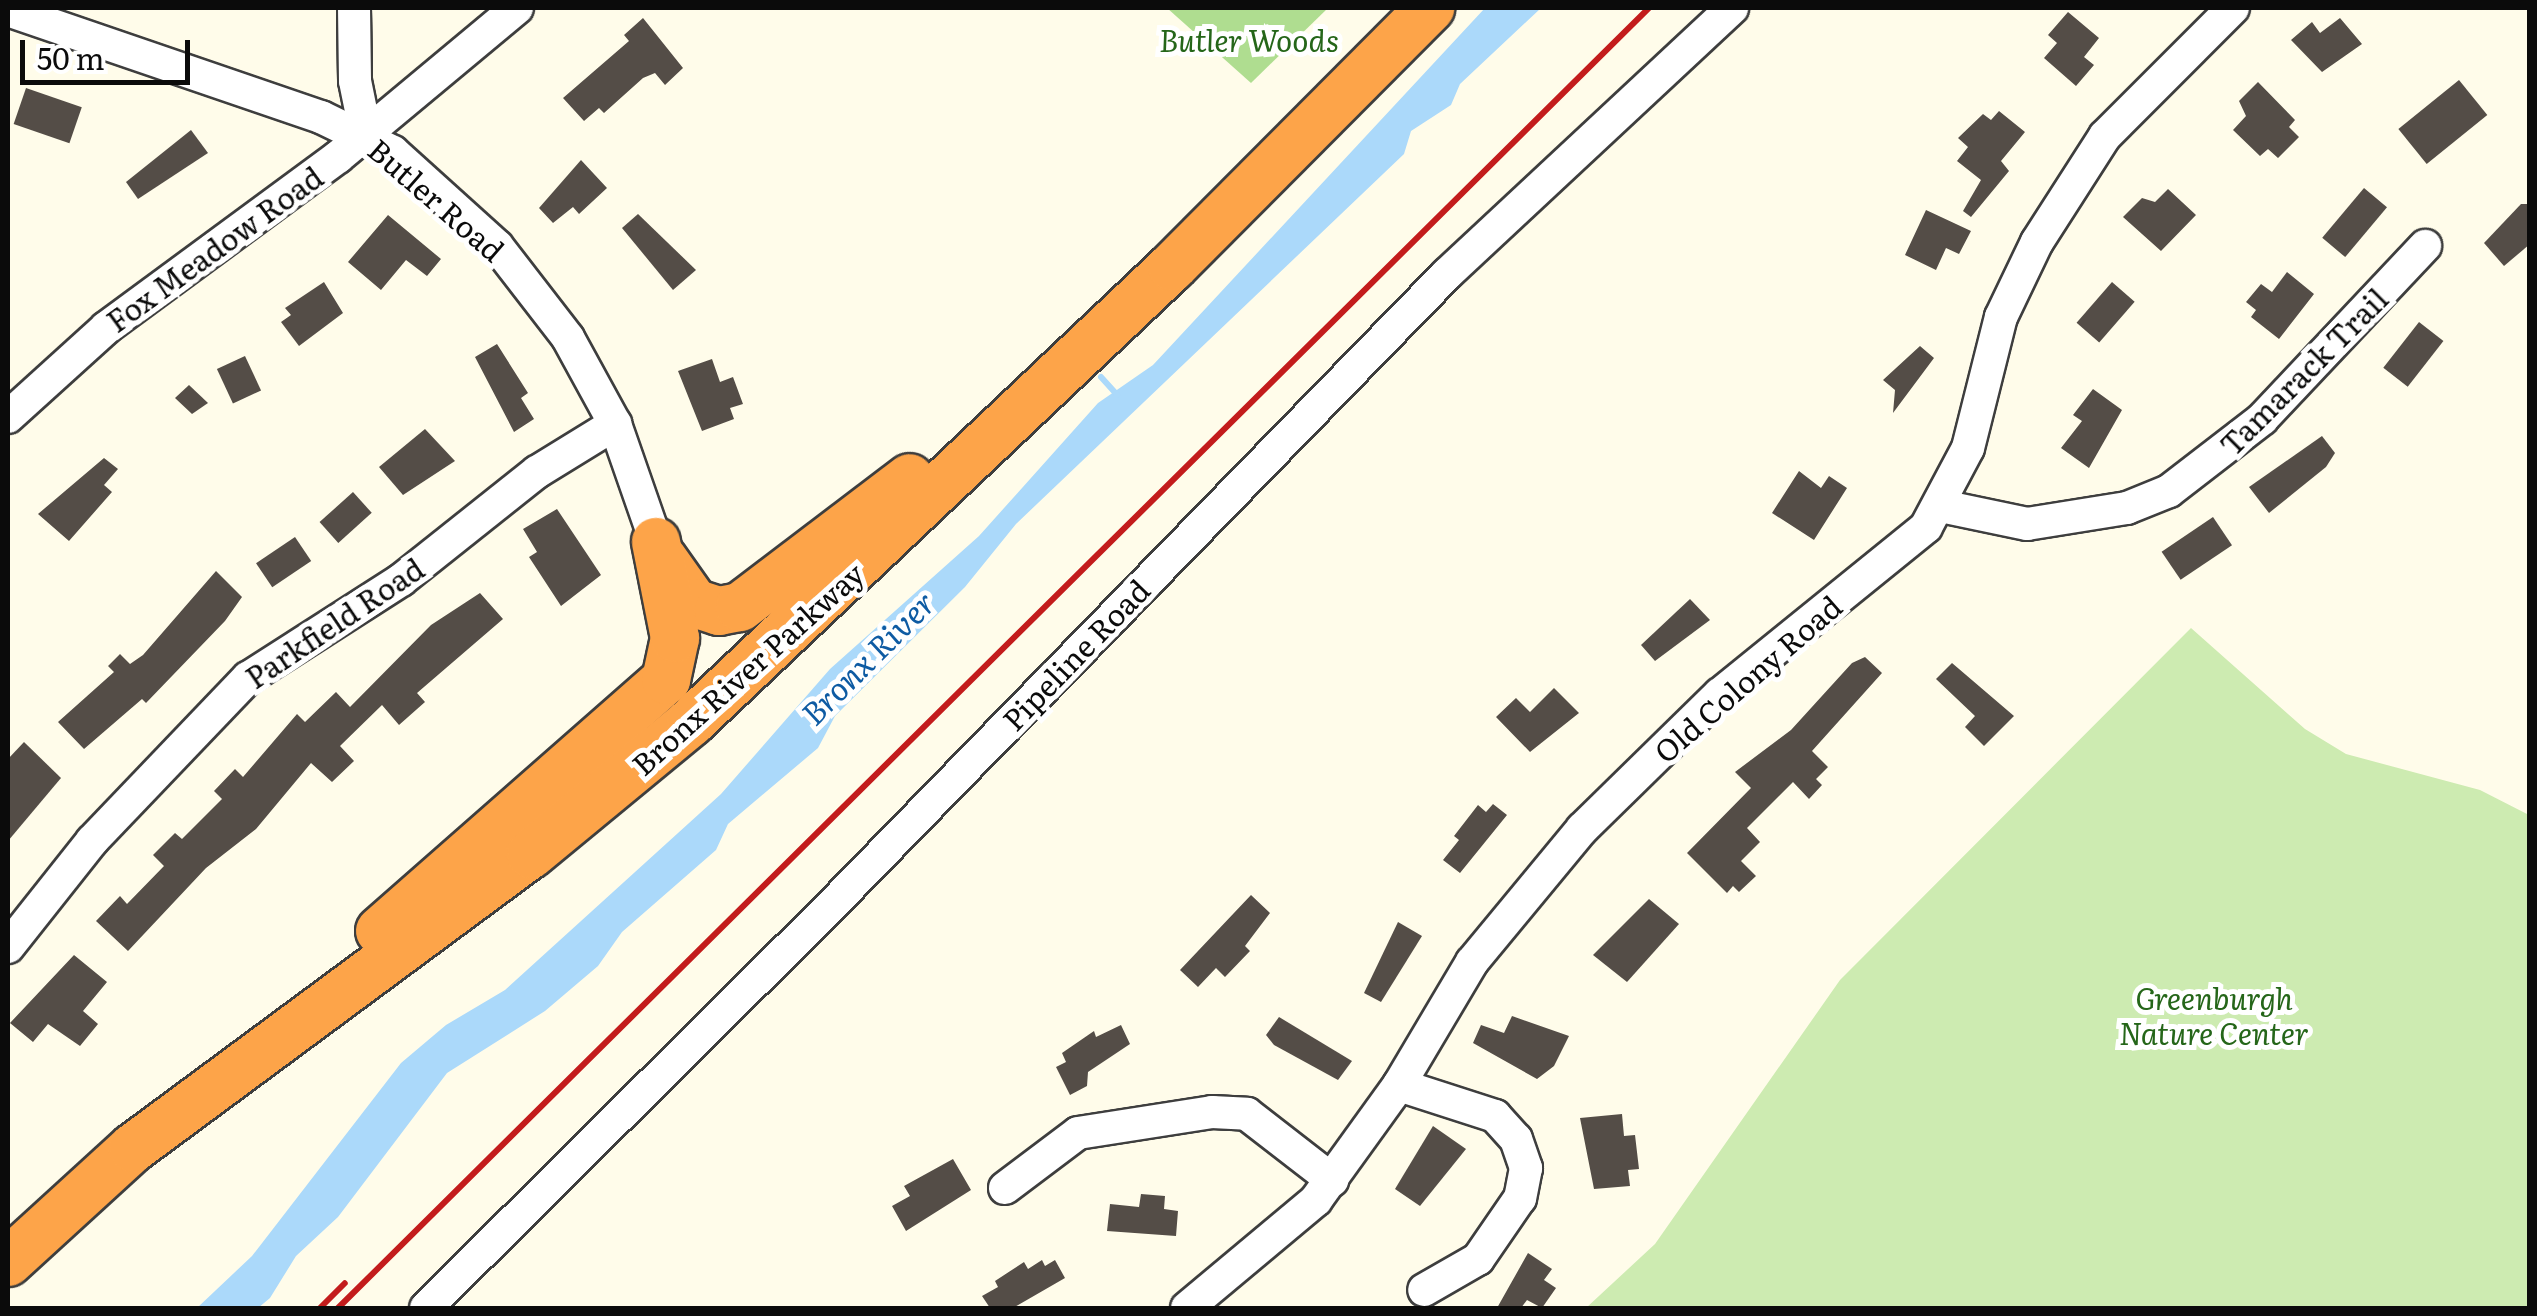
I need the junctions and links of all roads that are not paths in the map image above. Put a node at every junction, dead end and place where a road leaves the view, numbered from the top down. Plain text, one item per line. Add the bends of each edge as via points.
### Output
1 (354, 8) edge
2 (518, 8) edge
3 (1390, 8) edge
4 (1430, 8) edge
5 (1732, 8) edge
6 (2233, 8) edge
7 (8, 10) edge
8 (366, 135) junction
9 (2426, 246) dead end
10 (8, 417) edge
11 (614, 424) junction
12 (910, 478) junction
13 (1941, 506) junction
14 (656, 542) junction
15 (380, 930) junction
16 (8, 947) edge
17 (1399, 1086) junction
18 (1332, 1180) junction
19 (1005, 1188) dead end
20 (8, 1222) edge
21 (8, 1262) edge
22 (1424, 1290) dead end
23 (426, 1308) edge
24 (1187, 1308) edge

1 - 8 street via 355,81
2 - 8 street, Fox Meadow Road
3 - 12 highway, Bronx River Parkway
4 - 21 highway, Bronx River Parkway via 1124,313 691,722 531,854 119,1160
5 - 23 street, Pipeline Road via 1448,274 828,909
6 - 13 street, Old Colony Road via 2105,136 2037,242 2001,317 1980,410
7 - 8 street, Butler Road
8 - 10 street, Fox Meadow Road via 106,328
8 - 11 street, Butler Road via 497,246 568,338
9 - 13 street, Tamarack Trail via 2262,419 2169,491 2126,508 2027,524
11 - 14 street, Butler Road
11 - 16 street, Parkfield Road via 537,472 401,580 248,678 92,841
12 - 14 highway via 822,540 758,598 728,610 702,607 685,595
12 - 15 highway, Bronx River Parkway via 641,728
13 - 17 street, Old Colony Road via 1893,558 1720,694 1582,829 1472,962
14 - 15 highway via 676,648 666,680
15 - 20 highway, Bronx River Parkway via 118,1125
17 - 18 street, Old Colony Road
17 - 22 street via 1495,1116 1516,1139 1526,1168 1520,1198 1478,1259
18 - 19 street via 1247,1114 1212,1112 1078,1133
18 - 24 street, Old Colony Road via 1273,1242

